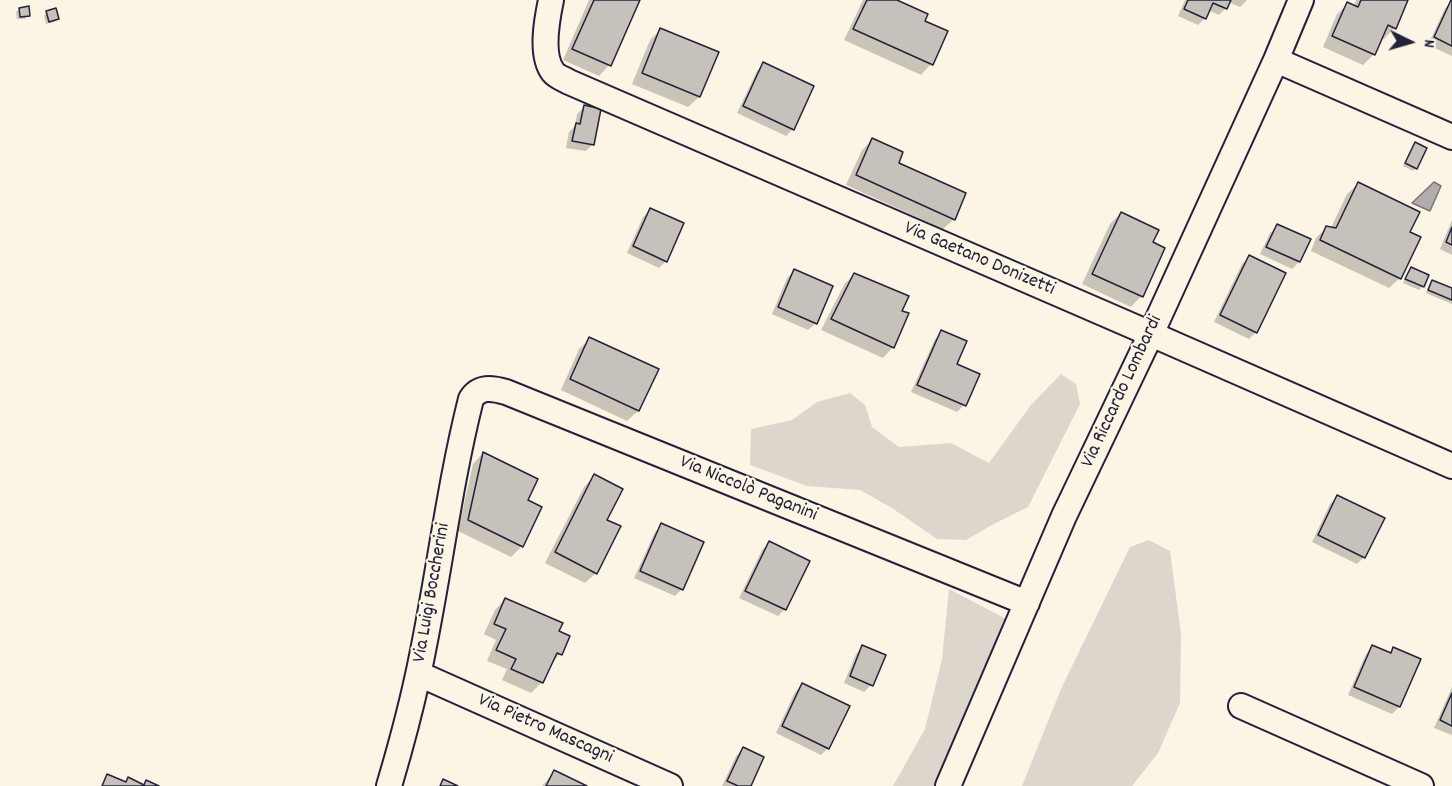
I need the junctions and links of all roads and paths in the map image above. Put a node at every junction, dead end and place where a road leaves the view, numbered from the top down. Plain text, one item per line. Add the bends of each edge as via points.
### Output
1 (1300, 0) edge
2 (549, 11) edge
3 (1276, 60) junction
4 (1452, 137) edge
5 (1151, 334) junction
6 (471, 399) joint
7 (1452, 466) edge
8 (1027, 603) junction
9 (419, 674) junction
10 (1241, 706) dead end
11 (389, 786) edge
12 (670, 786) edge
13 (948, 786) edge
14 (1421, 786) edge

1 - 3 street, Via Riccardo Lombardi
2 - 5 street, Via Gaetano Donizetti via 546,42 549,64 557,76
3 - 4 street
3 - 5 street, Via Riccardo Lombardi
5 - 7 street, Via Gaetano Donizetti
5 - 8 street, Via Riccardo Lombardi
6 - 8 street, Via Niccolò Paganini via 482,389 506,392
6 - 9 street, Via Luigi Boccherini
8 - 13 street, Via Riccardo Lombardi
9 - 11 street, Via Luigi Boccherini
9 - 12 street, Via Pietro Mascagni
10 - 14 street

